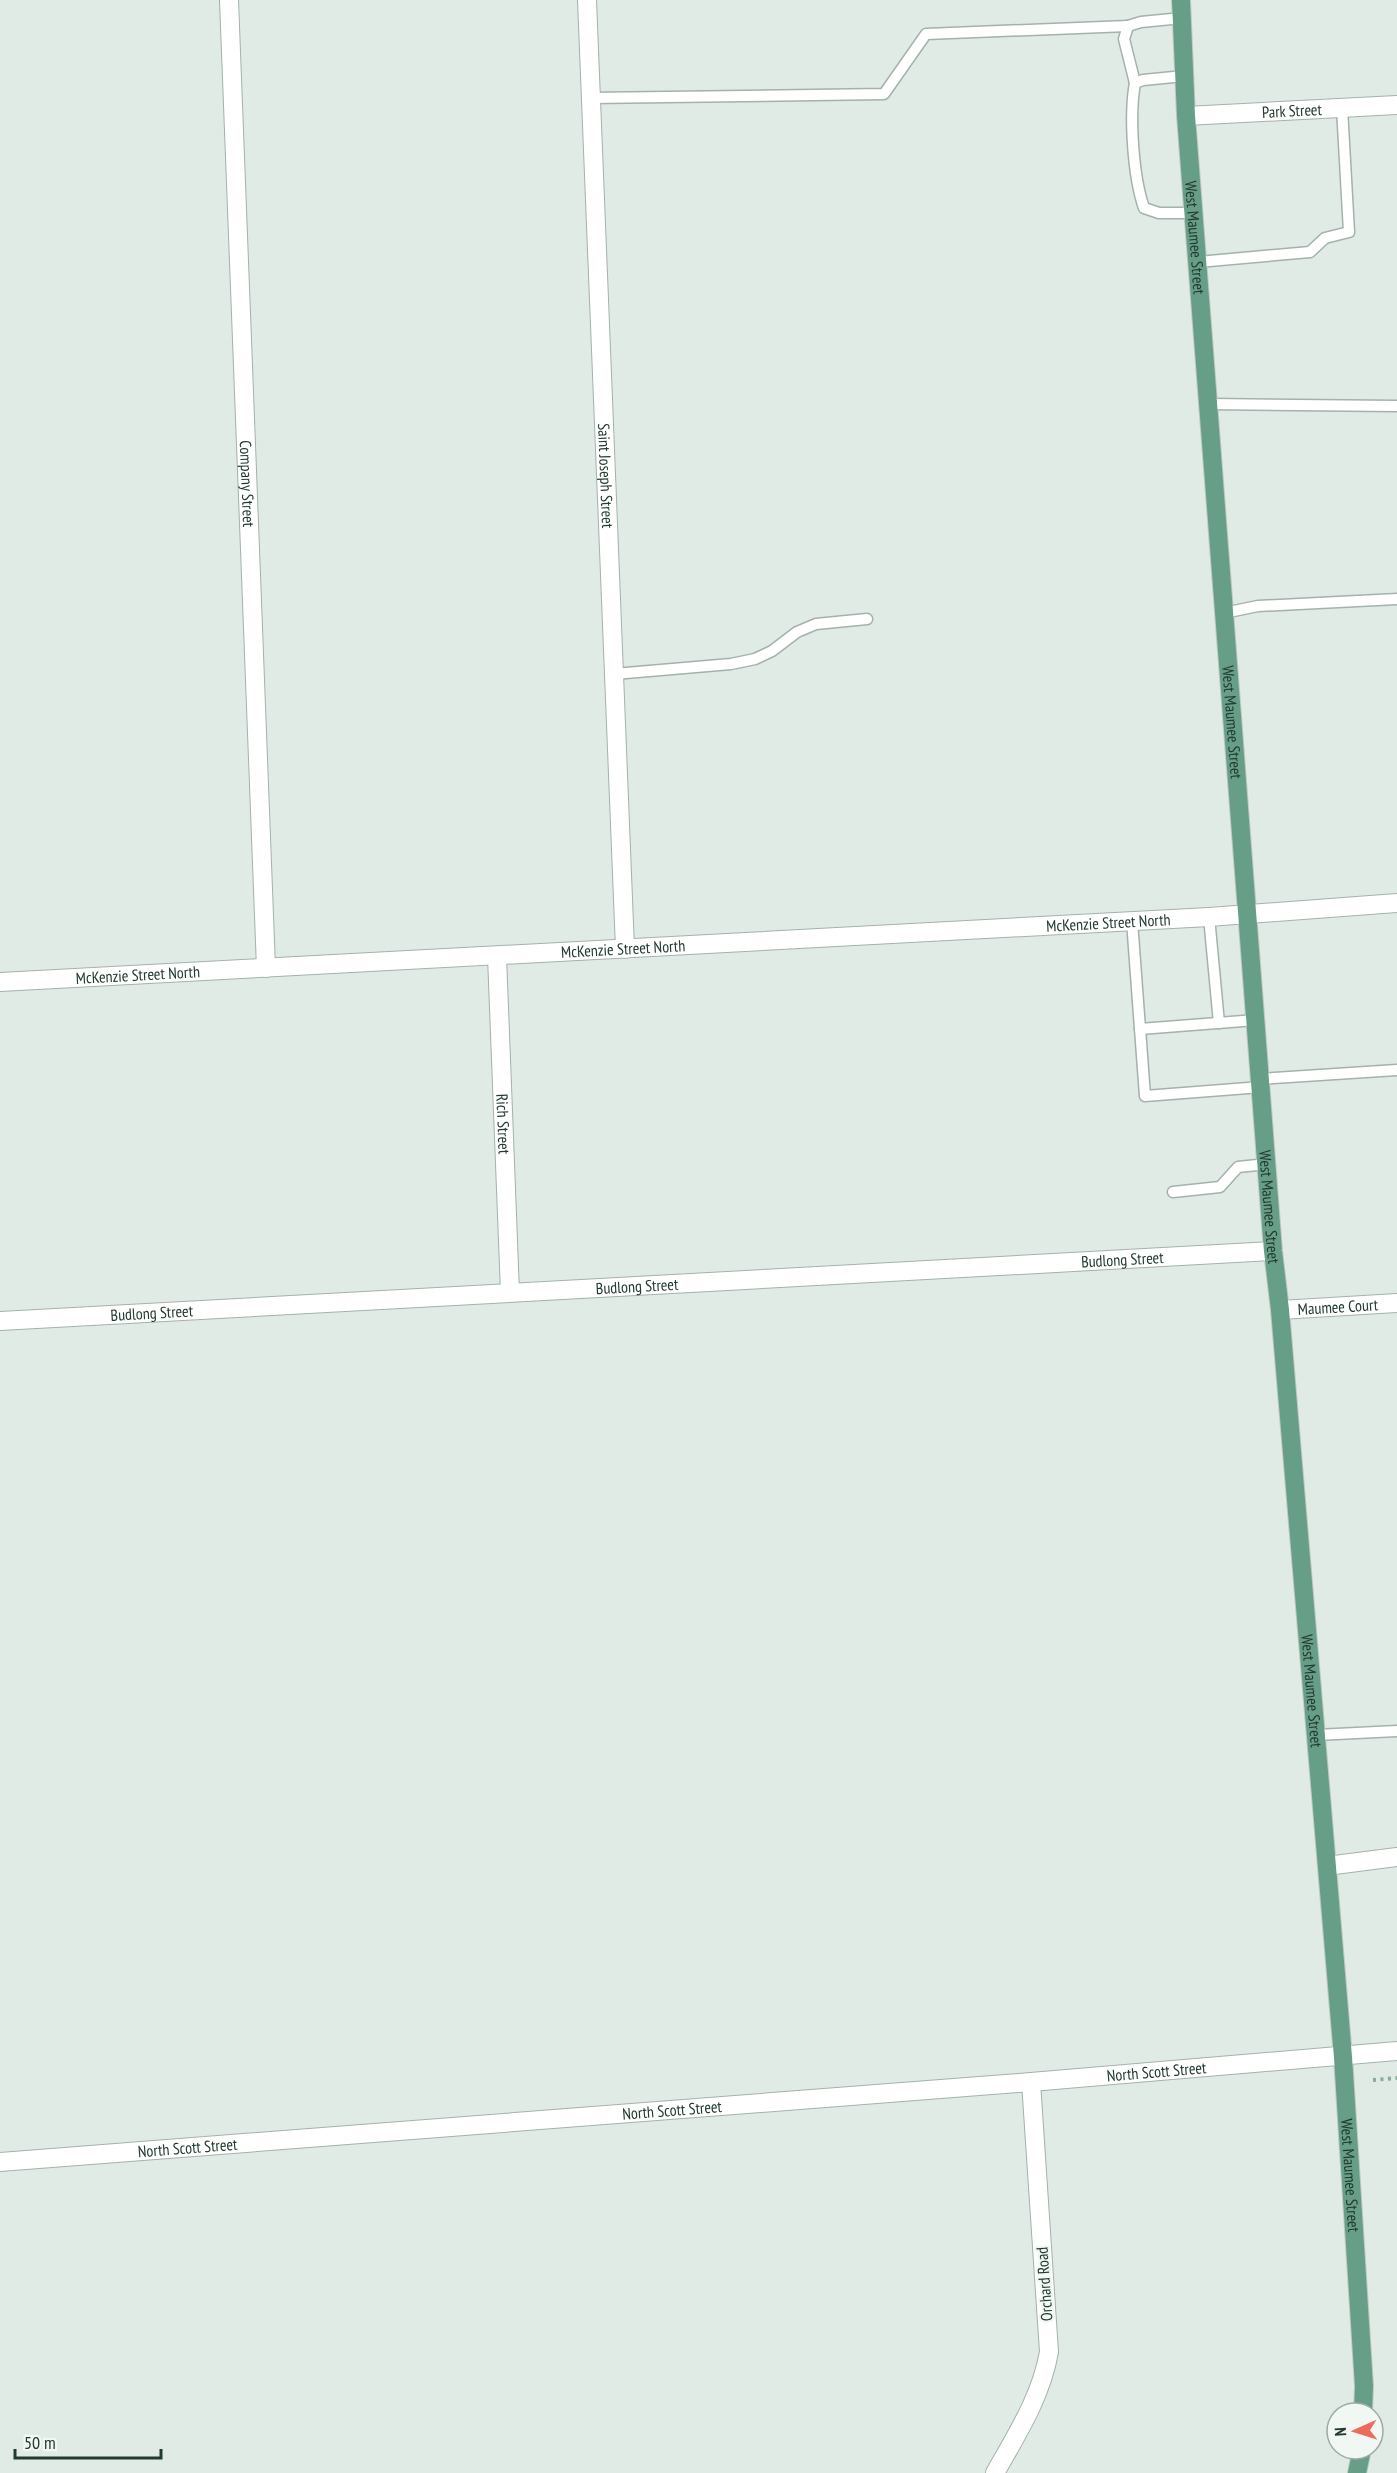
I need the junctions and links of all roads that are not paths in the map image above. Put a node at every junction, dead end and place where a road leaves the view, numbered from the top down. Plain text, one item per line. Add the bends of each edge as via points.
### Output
1 (229, 0) edge
2 (586, 0) edge
3 (1181, 0) edge
4 (1182, 18) junction
5 (1128, 26) junction
6 (1184, 76) junction
7 (1135, 83) junction
8 (590, 98) junction
9 (1397, 105) edge
10 (1342, 108) junction
11 (1186, 116) junction
12 (1194, 213) junction
13 (1198, 262) junction
14 (1209, 404) junction
15 (1397, 406) edge
16 (1397, 599) edge
17 (1224, 613) junction
18 (867, 619) dead end
19 (614, 674) junction
20 (1397, 903) edge
21 (1248, 915) junction
22 (1209, 917) junction
23 (1132, 921) junction
24 (625, 949) junction
25 (497, 956) junction
26 (266, 968) junction
27 (0, 982) edge
28 (1256, 1020) junction
29 (1219, 1023) junction
30 (1140, 1029) junction
31 (1397, 1070) edge
32 (1261, 1083) junction
33 (1267, 1164) junction
34 (1173, 1192) dead end
35 (1273, 1251) junction
36 (510, 1293) junction
37 (1397, 1303) edge
38 (1280, 1310) junction
39 (0, 1321) edge
40 (1397, 1731) edge
41 (1316, 1735) junction
42 (1397, 1857) edge
43 (1327, 1866) junction
44 (1397, 2051) edge
45 (1343, 2056) junction
46 (1031, 2082) junction
47 (0, 2162) edge
48 (1364, 2401) edge
49 (995, 2473) edge

1 - 26 street, Company Street
2 - 8 street, Saint Joseph Street
3 - 4 main road, West Maumee Street
4 - 5 lane
4 - 6 main road, West Maumee Street
5 - 7 lane via 1124,39
5 - 8 lane via 926,34 884,94
6 - 7 lane
6 - 11 main road, West Maumee Street
7 - 12 lane via 1131,105 1139,193 1144,208 1159,213
8 - 19 street, Saint Joseph Street
9 - 10 street, Park Street
10 - 11 street, Park Street
10 - 13 lane via 1348,232 1325,238 1310,252
11 - 12 main road, West Maumee Street
12 - 13 main road, West Maumee Street
13 - 14 main road, West Maumee Street
14 - 15 lane
14 - 17 main road, West Maumee Street
16 - 17 lane via 1258,606
17 - 21 main road, West Maumee Street
18 - 19 lane via 816,624 755,660
19 - 24 street, Saint Joseph Street
20 - 21 street, McKenzie Street North
21 - 22 street, McKenzie Street North
21 - 28 main road, West Maumee Street
22 - 23 street, McKenzie Street North
22 - 29 lane
23 - 24 street, McKenzie Street North
23 - 30 lane
24 - 25 street, McKenzie Street North
25 - 26 street, McKenzie Street North
25 - 36 street, Rich Street
26 - 27 street, McKenzie Street North
28 - 29 lane
28 - 32 main road, West Maumee Street
29 - 30 lane
30 - 32 lane via 1145,1096
31 - 32 lane
32 - 33 main road, West Maumee Street
33 - 34 lane via 1238,1167 1220,1187
33 - 35 main road, West Maumee Street
35 - 36 street, Budlong Street
35 - 38 main road, West Maumee Street
36 - 39 street, Budlong Street
37 - 38 street, Maumee Court
38 - 41 main road, West Maumee Street
40 - 41 lane
41 - 43 main road, West Maumee Street
42 - 43 street
43 - 45 main road, West Maumee Street
44 - 45 street, North Scott Street
45 - 46 street, North Scott Street
45 - 48 main road, West Maumee Street
46 - 47 street, North Scott Street
46 - 49 street, Orchard Road via 1049,2352 1045,2378 1032,2408

